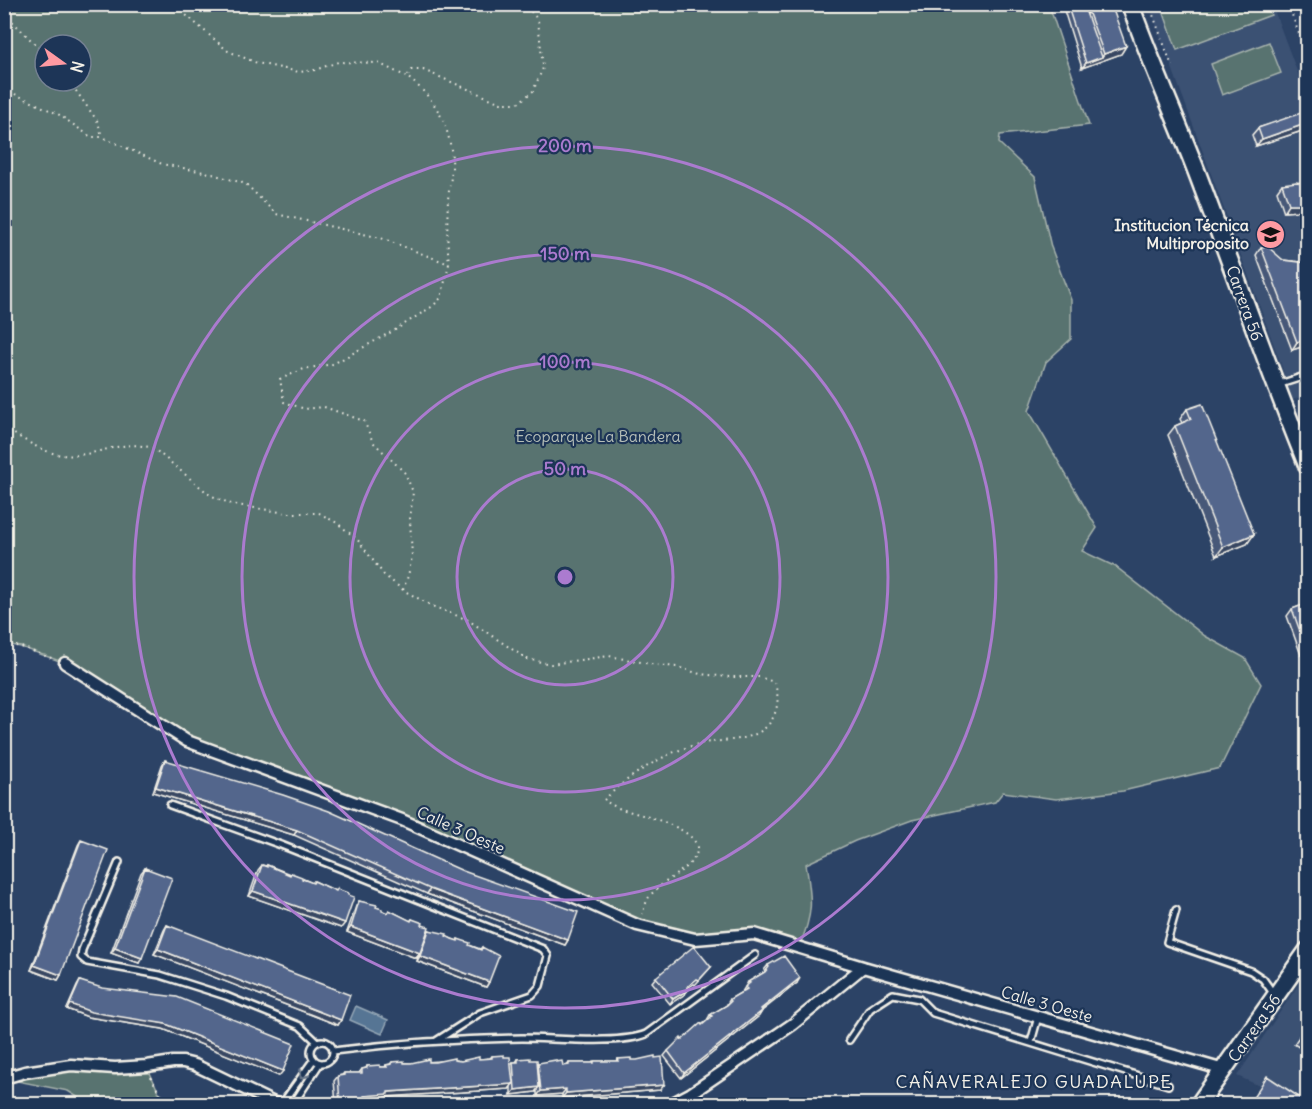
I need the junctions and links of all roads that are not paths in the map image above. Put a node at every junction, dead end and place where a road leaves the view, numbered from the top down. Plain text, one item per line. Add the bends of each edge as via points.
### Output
1 (1130, 4) edge
2 (1308, 375) edge
3 (1276, 385) junction
4 (1308, 467) edge
5 (65, 663) road end
6 (170, 805) dead end
7 (119, 862) dead end
8 (1176, 910) dead end
9 (1308, 951) edge
10 (755, 955) dead end
11 (862, 967) junction
12 (1276, 997) junction
13 (1038, 1017) junction
14 (849, 1040) dead end
15 (436, 1041) junction
16 (317, 1042) junction
17 (1031, 1042) junction
18 (333, 1051) junction
19 (314, 1059) junction
20 (320, 1063) junction
21 (1224, 1070) junction
22 (4, 1078) edge
23 (1168, 1085) dead end
24 (276, 1104) edge
25 (282, 1104) edge
26 (293, 1104) edge
27 (671, 1104) edge
28 (1199, 1104) edge

1 - 3 street, Carrera 56
2 - 3 lane
3 - 4 street, Carrera 56
5 - 11 street, Calle 3 Oeste via 187,741 402,820 637,925 695,939 754,934
6 - 15 lane via 543,949 548,956 540,986 532,995 480,1013
7 - 16 lane via 81,957 87,962 160,975 226,996 300,1026
8 - 12 lane via 1167,942 1251,971
9 - 12 street, Carrera 56
10 - 15 lane via 638,1037
11 - 13 street, Calle 3 Oeste
11 - 27 street via 793,1024
12 - 21 street, Carrera 56
13 - 17 lane
13 - 21 street, Calle 3 Oeste
14 - 17 lane via 870,1009 893,994 919,999 933,1013
15 - 18 lane
16 - 18 lane via 327,1042
16 - 19 lane via 311,1050
17 - 23 lane
18 - 20 lane via 330,1060
19 - 20 lane
19 -> 25 lane
20 - 26 lane
21 - 28 street, Carrera 56
22 - 24 street via 71,1065 115,1068 183,1062

